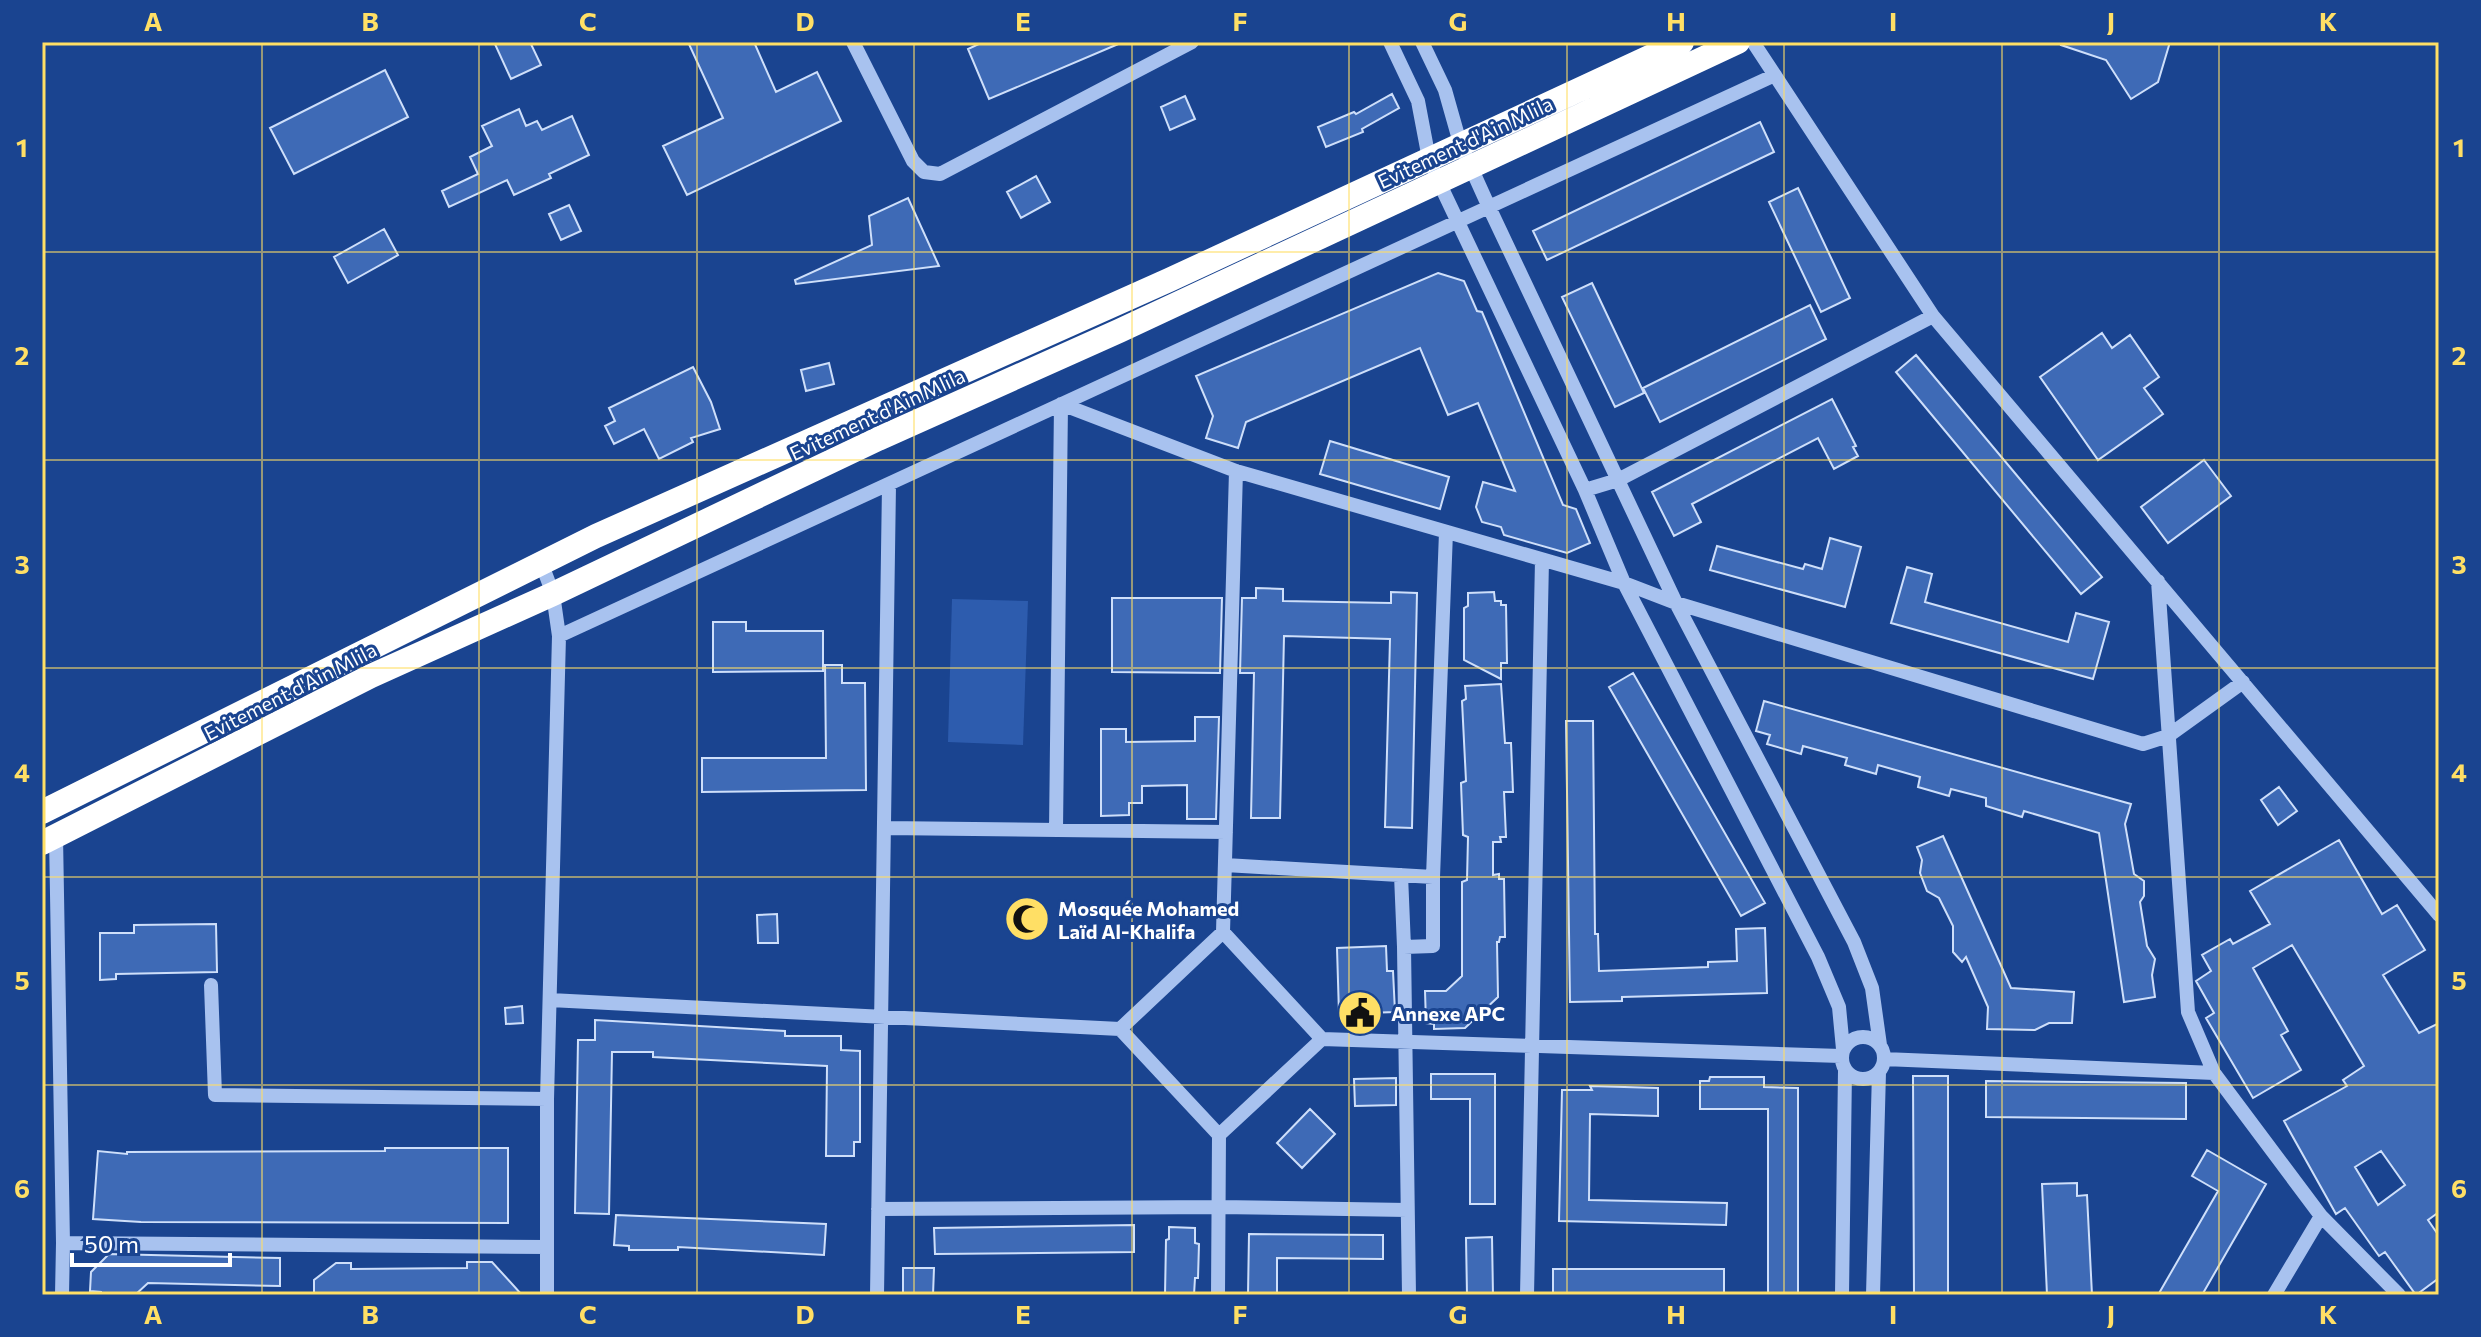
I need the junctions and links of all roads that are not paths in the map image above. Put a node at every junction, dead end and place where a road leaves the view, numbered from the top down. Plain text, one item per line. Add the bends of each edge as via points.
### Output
1 (1390, 42) edge
2 (1422, 42) edge
3 (1682, 42) edge
4 (1738, 42) edge
5 (1753, 42) edge
6 (856, 43) edge
7 (1188, 43) edge
8 (1775, 75) junction
9 (1460, 143) junction
10 (1471, 167) junction
11 (1434, 170) junction
12 (1488, 205) junction
13 (1458, 221) junction
14 (1933, 316) junction
15 (1061, 404) junction
16 (1236, 471) junction
17 (1618, 480) junction
18 (889, 485) junction
19 (1585, 490) junction
20 (1446, 532) junction
21 (1542, 560) junction
22 (541, 562) junction
23 (2158, 580) junction
24 (1624, 583) junction
25 (553, 594) junction
26 (1676, 603) junction
27 (559, 636) junction
28 (2243, 682) junction
29 (2168, 736) junction
30 (42, 812) edge
31 (885, 828) junction
32 (1056, 830) junction
33 (1226, 832) junction
34 (49, 839) edge
35 (1225, 865) junction
36 (1401, 875) junction
37 (1433, 877) junction
38 (2439, 915) edge
39 (1223, 932) junction
40 (1404, 947) junction
41 (211, 985) dead end
42 (550, 1000) junction
43 (880, 1017) junction
44 (1120, 1029) junction
45 (1322, 1039) junction
46 (1403, 1041) junction
47 (1530, 1045) junction
48 (1843, 1058) junction
49 (1881, 1059) junction
50 (2214, 1073) junction
51 (547, 1099) junction
52 (1219, 1135) junction
53 (1219, 1207) junction
54 (878, 1209) junction
55 (1407, 1210) junction
56 (2321, 1216) junction
57 (63, 1243) junction
58 (546, 1247) junction
59 (62, 1295) edge
60 (547, 1295) edge
61 (877, 1295) edge
62 (1218, 1295) edge
63 (1409, 1295) edge
64 (1527, 1295) edge
65 (1842, 1295) edge
66 (1873, 1295) edge
67 (2274, 1295) edge
68 (2399, 1295) edge

1 - 11 street via 1418,101
2 - 9 street via 1445,90
3 - 9 highway, Evitement d'Ain Mlila
4 - 10 highway, Evitement d'Ain Mlila
5 - 8 street
6 - 7 street via 913,161 924,172 940,174
8 - 12 street
8 - 14 street
9 - 10 street
9 - 11 highway, Evitement d'Ain Mlila
10 - 11 highway, Evitement d'Ain Mlila
10 - 12 street
11 - 13 street
11 - 22 highway, Evitement d'Ain Mlila via 1169,280
11 - 25 highway, Evitement d'Ain Mlila via 1119,331 864,445
12 - 13 street
12 - 17 street
13 - 15 street
13 - 19 street
14 - 17 street
14 - 23 street
15 - 16 street
15 - 18 street
15 - 32 street
16 - 20 street
16 - 33 street
17 - 19 street
17 - 26 street
18 - 27 street
18 - 31 street
19 - 24 street
20 - 21 street
20 - 37 street
21 - 24 street
21 - 47 street
22 - 25 street
22 - 30 highway, Evitement d'Ain Mlila
23 - 28 street
23 - 29 street
24 - 26 street
24 - 48 street via 1818,957 1839,1007
25 - 27 street
25 - 34 highway, Evitement d'Ain Mlila via 371,676
26 - 29 street via 2143,744
26 - 49 street via 1854,942 1872,988
27 - 42 street
28 - 29 street
28 - 38 street
29 - 50 street via 2188,1012
31 - 32 street
31 - 43 street
32 - 33 street
33 - 35 street
34 - 57 street
35 - 36 street
35 - 39 street
36 - 37 street
36 - 40 street
37 - 40 street via 1433,946
39 - 44 street
39 - 45 street
40 - 46 street
41 - 51 street via 215,1095
42 - 43 street
42 - 51 street
43 - 44 street
43 - 54 street
44 - 52 street
45 - 46 street
45 - 52 street
46 - 47 street
46 - 55 street
47 - 48 street
47 - 64 street
48 - 49 street via 1858,1079 1873,1077
48 - 49 street via 1848,1042 1861,1036 1868,1037
48 - 65 street
49 - 50 street
49 - 66 street
50 - 56 street
51 - 58 street
52 - 53 street
53 - 54 street
53 - 55 street
53 - 62 street
54 - 61 street
55 - 63 street
56 - 67 street
56 - 68 street
57 - 58 street
57 - 59 street
58 - 60 street

